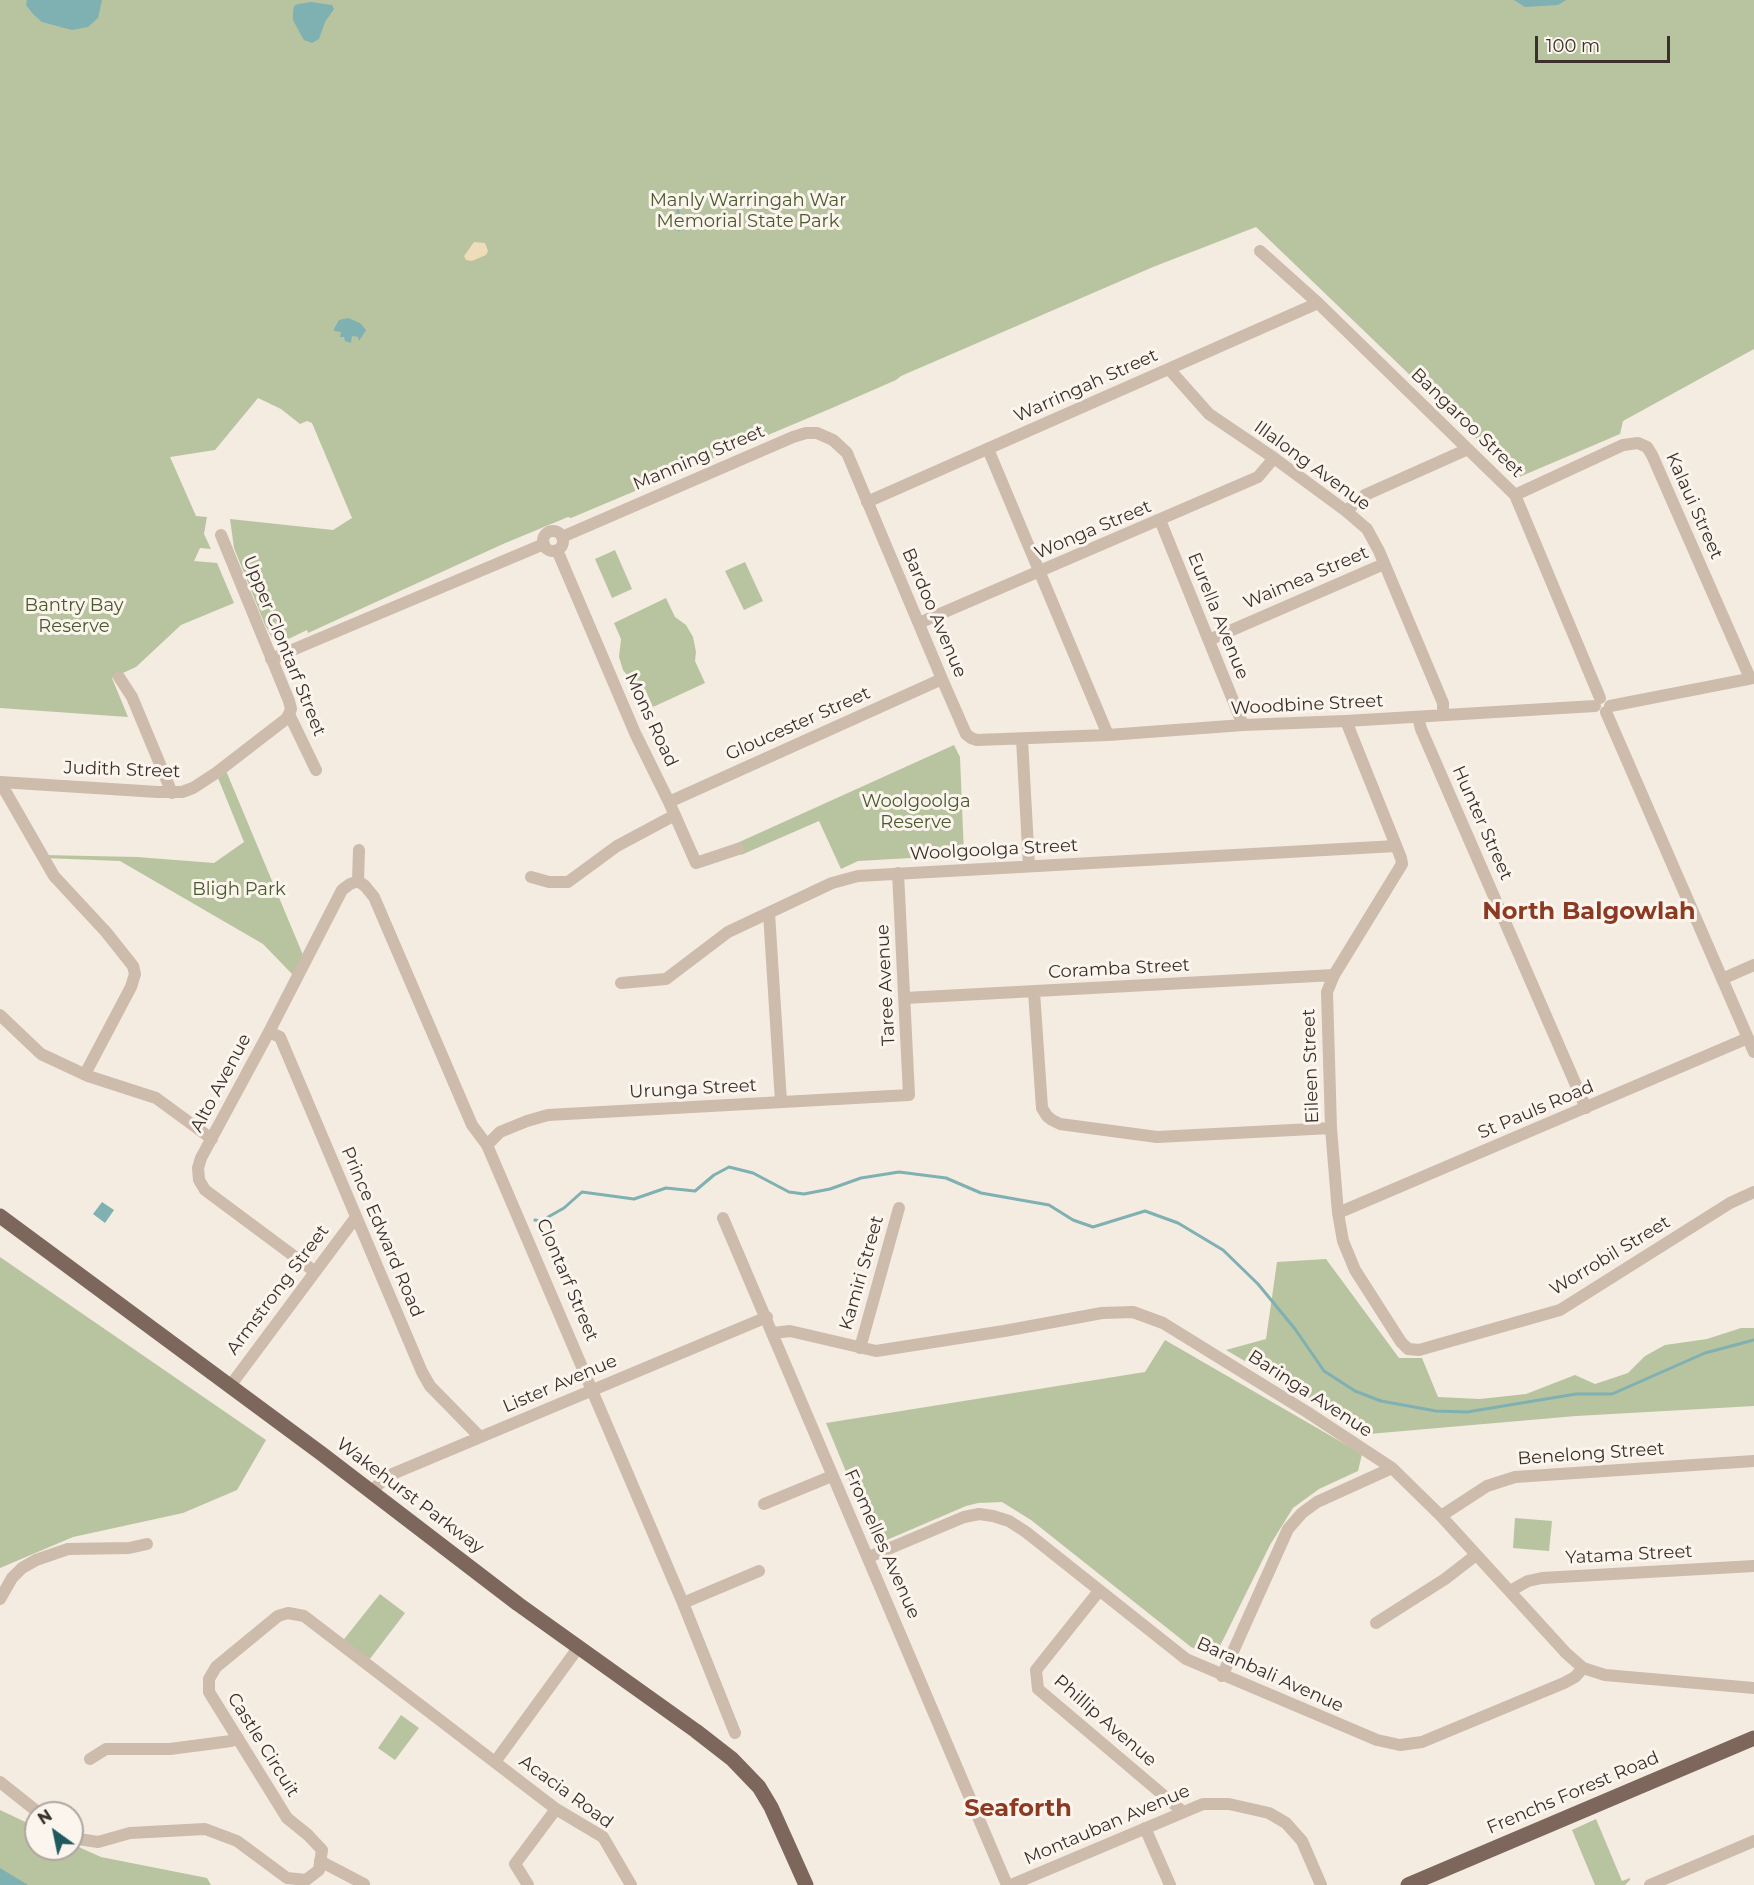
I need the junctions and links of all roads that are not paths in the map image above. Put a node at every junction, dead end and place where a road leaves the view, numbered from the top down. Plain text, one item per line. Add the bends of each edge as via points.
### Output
1 (1260, 251) dead end
2 (1318, 303) junction
3 (1169, 369) junction
4 (988, 449) junction
5 (1468, 449) junction
6 (847, 453) joint
7 (1274, 458) junction
8 (1515, 495) junction
9 (867, 502) junction
10 (1346, 511) junction
11 (1160, 520) junction
12 (221, 536) dead end
13 (562, 537) junction
14 (544, 544) junction
15 (557, 550) junction
16 (1384, 564) junction
17 (1040, 572) junction
18 (919, 623) junction
19 (1209, 640) junction
20 (271, 659) junction
21 (119, 677) dead end
22 (1752, 678) edge
23 (942, 679) junction
24 (1597, 702) junction
25 (1608, 709) junction
26 (289, 714) junction
27 (1443, 714) junction
28 (1418, 717) junction
29 (1346, 721) junction
30 (1243, 725) junction
31 (1108, 735) junction
32 (1022, 739) junction
33 (316, 770) dead end
34 (0, 782) edge
35 (172, 793) junction
36 (669, 802) junction
37 (675, 814) junction
38 (1396, 846) junction
39 (738, 849) dead end
40 (359, 850) dead end
41 (1029, 866) junction
42 (898, 873) junction
43 (531, 877) dead end
44 (358, 881) junction
45 (769, 913) junction
46 (1754, 965) edge
47 (1334, 975) junction
48 (1722, 979) junction
49 (621, 983) dead end
50 (1034, 992) junction
51 (905, 998) junction
52 (0, 1015) edge
53 (269, 1032) junction
54 (1748, 1038) junction
55 (1754, 1052) edge
56 (84, 1074) junction
57 (909, 1095) joint
58 (781, 1102) junction
59 (1586, 1108) junction
60 (1331, 1128) junction
61 (212, 1139) junction
62 (487, 1145) junction
63 (1754, 1192) edge
64 (899, 1208) dead end
65 (1338, 1213) junction
66 (0, 1216) edge
67 (356, 1217) junction
68 (723, 1218) dead end
69 (314, 1271) junction
70 (767, 1317) junction
71 (773, 1333) junction
72 (860, 1347) junction
73 (1408, 1349) joint
74 (230, 1386) junction
75 (592, 1389) junction
76 (480, 1437) junction
77 (1754, 1461) edge
78 (1392, 1468) junction
79 (832, 1476) junction
80 (371, 1491) junction
81 (764, 1504) dead end
82 (1441, 1516) junction
83 (147, 1544) dead end
84 (1476, 1556) junction
85 (869, 1557) junction
86 (1754, 1566) edge
87 (759, 1571) dead end
88 (1099, 1591) junction
89 (1510, 1591) junction
90 (0, 1599) edge
91 (683, 1603) junction
92 (1376, 1623) dead end
93 (578, 1648) junction
94 (1583, 1668) junction
95 (1222, 1676) junction
96 (1754, 1688) edge
97 (735, 1733) dead end
98 (238, 1738) junction
99 (1754, 1738) edge
100 (90, 1759) dead end
101 (495, 1762) junction
102 (0, 1782) edge
103 (24, 1801) edge
104 (556, 1809) junction
105 (1182, 1811) junction
106 (1145, 1828) junction
107 (84, 1840) edge
108 (1754, 1841) edge
109 (320, 1862) junction
110 (364, 1884) edge
111 (528, 1885) edge
112 (631, 1885) edge
113 (806, 1885) edge
114 (1009, 1885) edge
115 (1170, 1885) edge
116 (1321, 1885) edge
117 (1408, 1885) edge
118 (1650, 1885) edge

1 - 2 street, Bangaroo Street
2 - 3 street, Warringah Street
2 - 5 street, Bangaroo Street
3 - 4 street, Warringah Street
3 - 7 street, Illalong Avenue via 1209,414
4 - 9 street, Warringah Street
4 - 17 street
5 - 8 street, Bangaroo Street
5 - 10 street via 1365,495
6 - 9 street, Bardoo Avenue
6 - 13 street, Manning Street via 825,436 806,433
7 - 10 street, Illalong Avenue
7 - 11 street, Wonga Street via 1258,477
8 - 22 street, Kalaui Street via 1623,445 1638,443 1647,447
8 - 24 street, Bangaroo Street
9 - 18 street, Bardoo Avenue
10 - 16 street, Illalong Avenue via 1367,529
11 - 17 street, Wonga Street
11 - 19 street, Eurella Avenue
12 - 20 street, Upper Clontarf Street
13 - 14 street via 550,532 545,535
13 - 15 street via 563,544
14 - 15 street
14 - 20 street
15 - 36 street, Mons Road via 635,733
16 - 19 street, Waimea Street
16 - 27 street, Illalong Avenue via 1443,703
17 - 18 street, Wonga Street
17 - 31 street
18 - 23 street, Bardoo Avenue
19 - 30 street, Eurella Avenue
20 - 26 street, Upper Clontarf Street via 289,701
21 - 35 street via 132,697
22 - 25 street
23 - 32 street, Bardoo Avenue via 971,738
23 - 36 street, Gloucester Street
24 - 25 street via 1606,699
24 - 27 street, Woodbine Street
25 - 48 street
26 - 33 street, Upper Clontarf Street
26 - 35 street, Judith Street via 207,779 193,788
27 - 28 street, Woodbine Street
28 - 29 street, Woodbine Street
28 - 59 street, Hunter Street
29 - 30 street, Woodbine Street
29 - 38 street, Eileen Street
30 - 31 street, Woodbine Street
31 - 32 street, Woodbine Street
32 - 41 street
34 - 35 street, Judith Street
34 - 56 street via 54,876 134,966 131,987
36 - 37 street, Mons Road
37 - 39 street, Mons Road via 696,863
37 - 43 street via 617,846 568,882
38 - 41 street, Woolgoolga Street
38 - 47 street, Eileen Street via 1400,870
40 - 44 street
41 - 42 street, Woolgoolga Street
42 - 45 street, Woolgoolga Street via 858,876 832,883
42 - 51 street, Taree Avenue
44 - 53 street, Alto Avenue via 342,890
44 - 62 street, Clontarf Street via 374,897 472,1125
45 - 49 street, Woolgoolga Street via 728,932 666,979
45 - 58 street
46 - 48 street
47 - 50 street, Coramba Street
47 - 60 street, Eileen Street via 1327,1000
48 - 54 street
50 - 51 street, Coramba Street
50 - 60 street via 1042,1108 1060,1124 1157,1137
51 - 57 street, Taree Avenue
52 - 56 street via 42,1054
53 - 61 street, Alto Avenue
53 - 67 street, Prince Edward Road via 279,1037
54 - 55 street
54 - 59 street, St Pauls Road
56 - 61 street via 156,1098
57 - 58 street, Urunga Street
58 - 62 street, Urunga Street via 548,1115 500,1132
59 - 65 street, St Pauls Road
60 - 65 street, Eileen Street
61 - 69 street, Alto Avenue via 198,1168 205,1190
62 - 75 street, Clontarf Street
63 - 73 street, Worrobil Street via 1730,1203 1560,1310 1419,1350
64 - 72 street, Kamiri Street
65 - 73 street, Eileen Street via 1342,1241 1354,1270
66 - 74 main road, Wakehurst Parkway
67 - 69 street, Armstrong Street
67 - 76 street, Prince Edward Road via 422,1372 430,1386
68 - 70 street, Fromelles Avenue
69 - 74 street, Armstrong Street
70 - 71 street, Fromelles Avenue
70 - 75 street, Lister Avenue
71 - 72 street, Baringa Avenue via 790,1331
71 - 79 street, Fromelles Avenue
72 - 78 street, Baringa Avenue via 876,1351 1102,1313 1134,1312 1163,1323
74 - 80 main road, Wakehurst Parkway
75 - 76 street, Lister Avenue
75 - 91 street, Clontarf Street
76 - 80 street, Lister Avenue via 390,1475
77 - 82 street, Benelong Street via 1515,1477 1487,1486
78 - 82 street, Baringa Avenue
78 - 95 street via 1317,1502 1288,1529
79 - 81 street
79 - 85 street, Fromelles Avenue
80 - 93 main road, Wakehurst Parkway
82 - 84 street, Baringa Avenue
83 - 90 street via 68,1549 36,1560 12,1578
84 - 89 street, Baringa Avenue
84 - 92 street
85 - 88 street, Baranbali Avenue via 964,1517 993,1516 1026,1532
85 - 114 street, Fromelles Avenue
86 - 89 street, Yatama Street via 1542,1578
87 - 91 street
88 - 95 street, Baranbali Avenue via 1186,1659
88 - 105 street, Phillip Avenue via 1036,1670 1038,1689
89 - 94 street, Baringa Avenue
91 - 97 street, Clontarf Street
93 - 101 street
93 - 113 main road, Wakehurst Parkway via 696,1731 759,1787 780,1822
94 - 95 street, Baranbali Avenue via 1564,1683 1422,1742 1400,1745 1377,1740
94 - 96 street, Baringa Avenue via 1605,1675
98 - 100 street via 170,1749 106,1749
98 - 101 street, Castle Circuit via 209,1692 209,1679 216,1667 278,1616 288,1613 304,1616
98 - 109 street, Castle Circuit via 287,1818 322,1850
99 - 117 main road, Frenchs Forest Road
101 - 104 street, Acacia Road
102 - 103 street
104 - 111 street via 515,1864
104 - 112 street, Acacia Road via 603,1837
105 - 106 street, Montauban Avenue
105 - 116 street, Montauban Avenue via 1203,1804 1229,1804 1269,1813 1286,1823 1302,1841
106 - 114 street, Montauban Avenue
106 - 115 street
107 - 109 street via 98,1842 130,1833 205,1829 237,1841 286,1878 306,1880 319,1870
108 - 118 street
109 - 110 street

